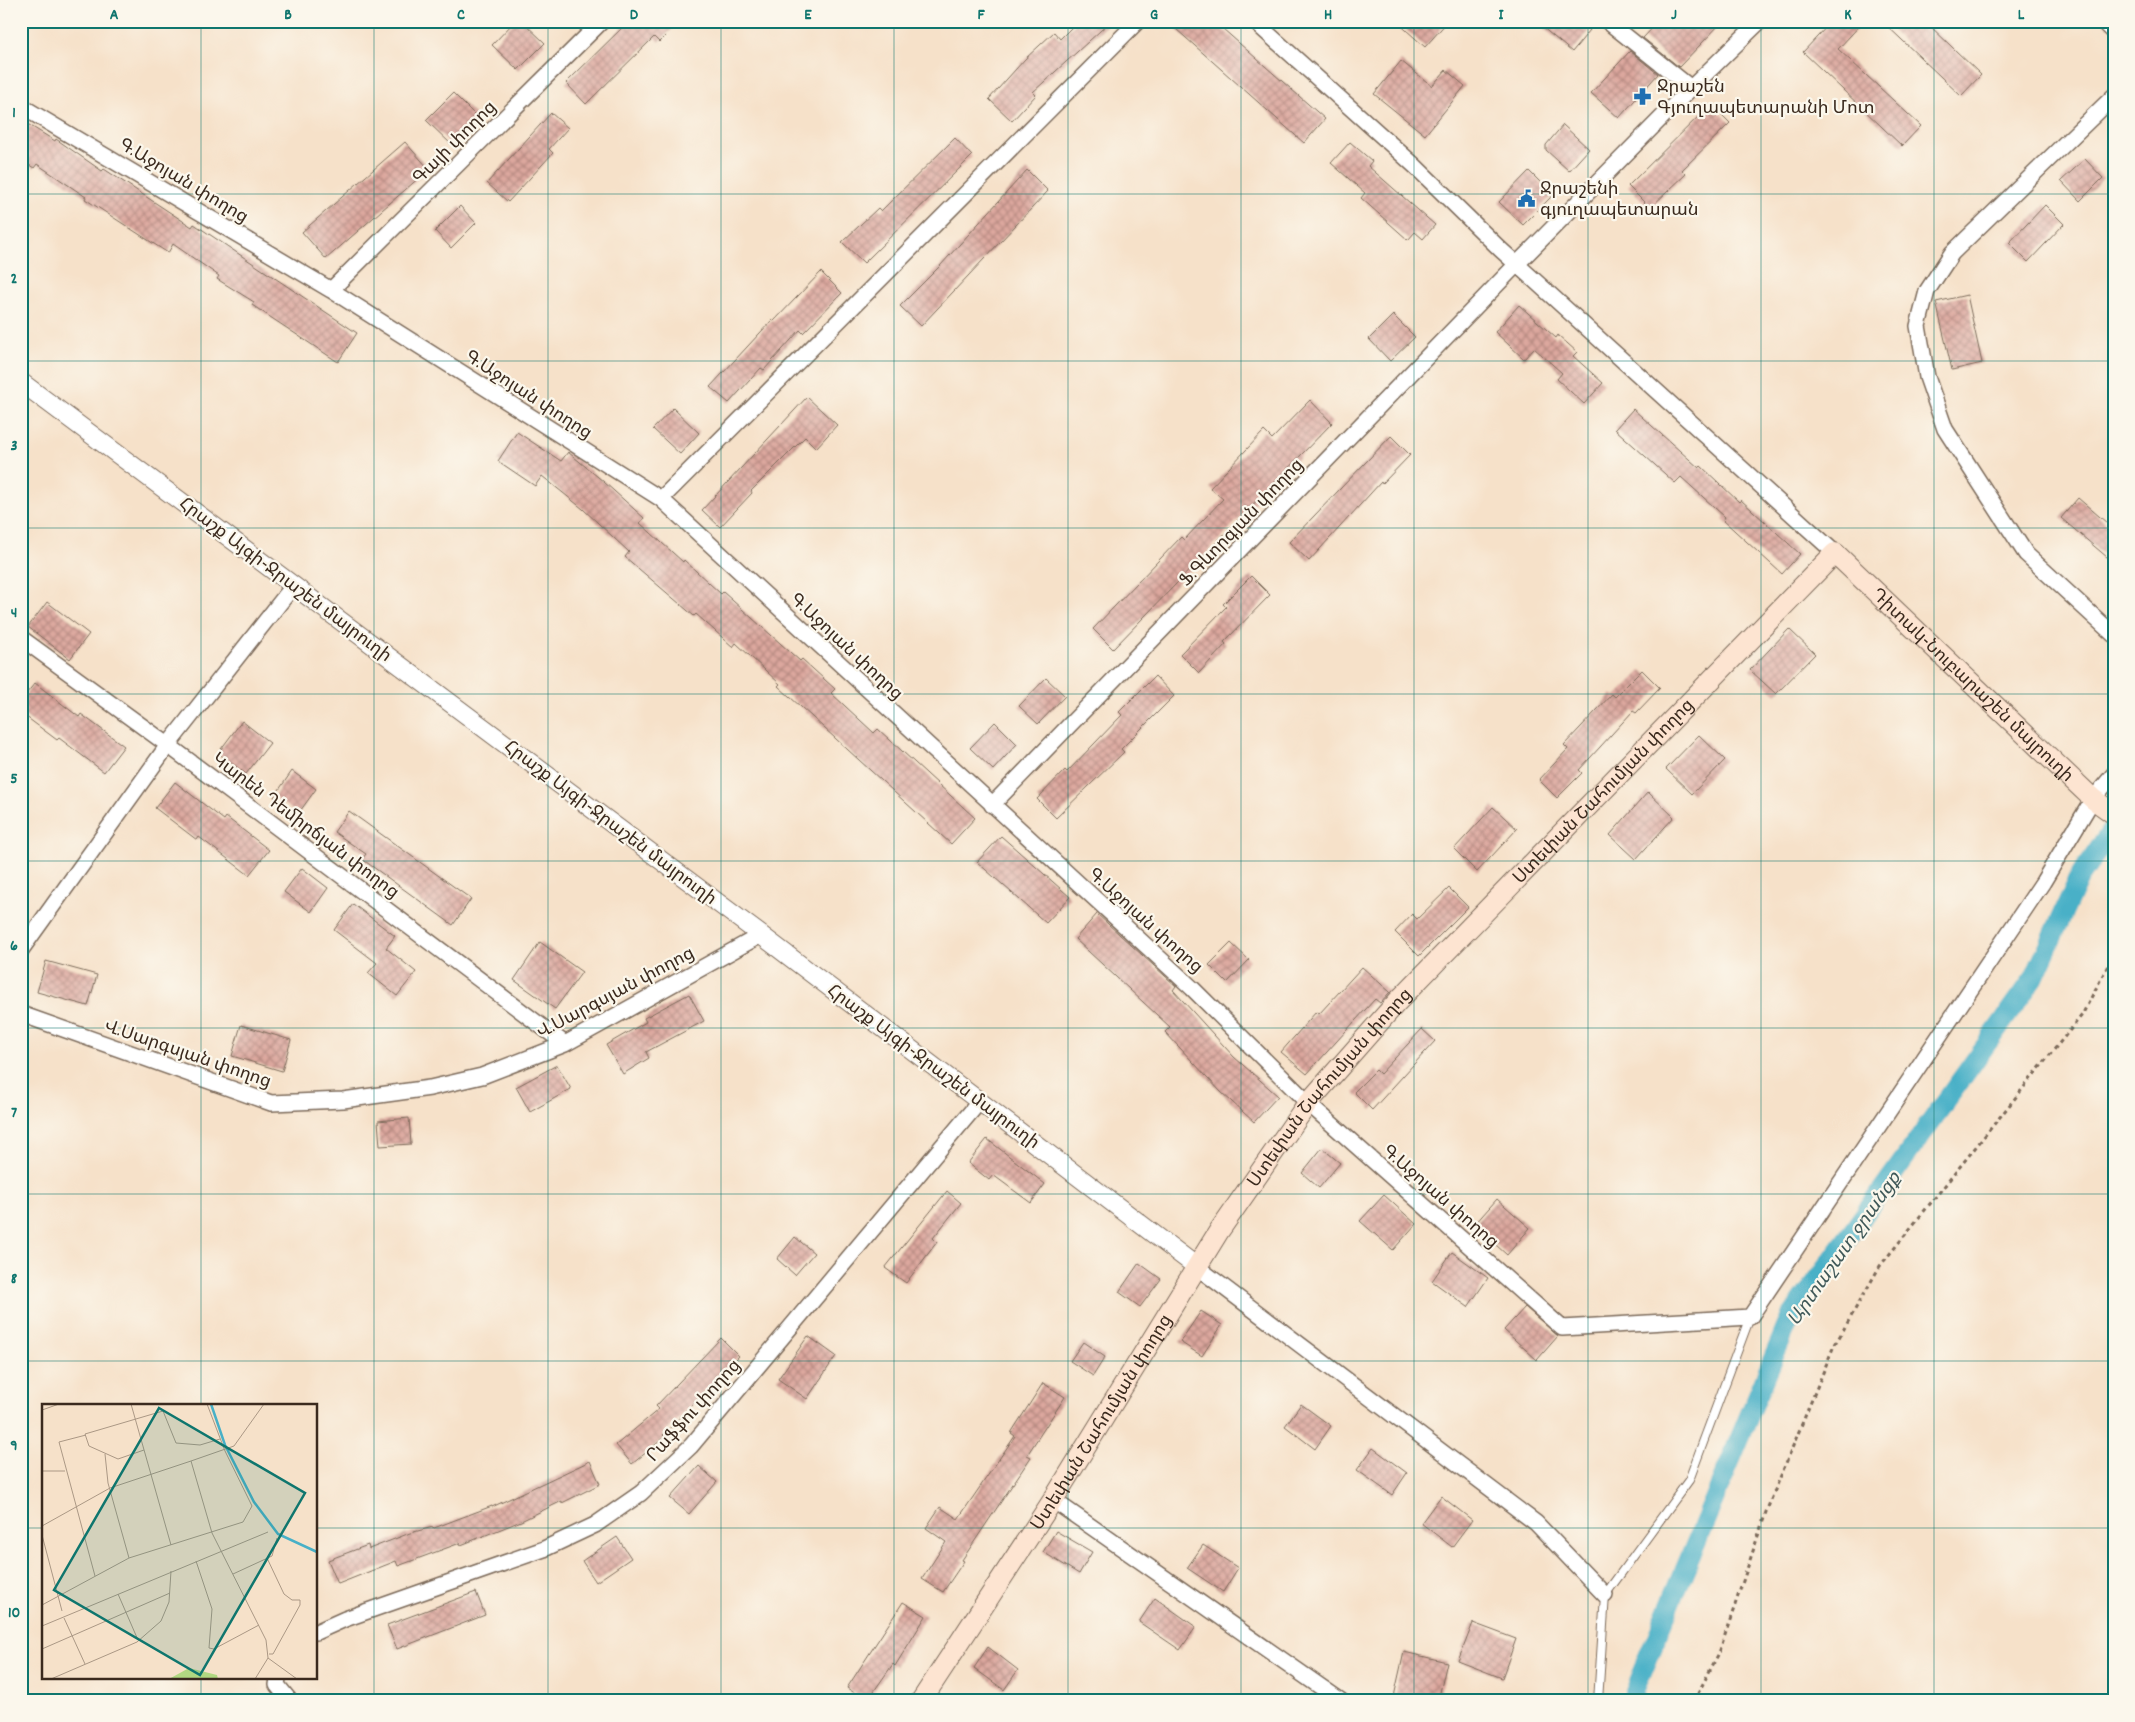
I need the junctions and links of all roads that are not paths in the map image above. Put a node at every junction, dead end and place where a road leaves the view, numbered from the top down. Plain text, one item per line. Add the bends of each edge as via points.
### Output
1 (602, 21) edge
2 (1138, 21) edge
3 (1254, 21) edge
4 (1607, 21) edge
5 (1760, 21) edge
6 (2102, 21) edge
7 (2114, 33) edge
8 (1691, 88) junction
9 (2114, 96) edge
10 (21, 106) edge
11 (1517, 264) junction
12 (331, 290) junction
13 (21, 382) edge
14 (661, 499) junction
15 (1834, 553) junction
16 (294, 585) junction
17 (2114, 635) edge
18 (21, 638) edge
19 (168, 745) junction
20 (2114, 774) edge
21 (992, 805) junction
22 (2103, 806) edge
23 (761, 935) junction
24 (21, 950) edge
25 (21, 1014) edge
26 (565, 1044) junction
27 (980, 1101) junction
28 (1308, 1104) junction
29 (1197, 1267) junction
30 (1750, 1316) junction
31 (1053, 1500) junction
32 (1605, 1595) junction
33 (318, 1631) edge
34 (278, 1680) edge
35 (290, 1701) edge
36 (921, 1701) edge
37 (1341, 1701) edge
38 (1598, 1701) edge

1 - 12 street, Գայի փողոց
2 - 14 street
3 - 11 street via 1415,166
4 - 8 street
5 - 8 street, Ֆ.Գևորգյան փողոց
6 - 7 street
8 - 11 street, Ֆ.Գևորգյան փողոց
9 - 17 street via 1952,253 1928,291 1918,326 1927,377 1945,429 2026,554
10 - 12 street, Գ.Աջոյան փողոց
11 - 15 street
11 - 21 street, Ֆ.Գևորգյան փողոց
12 - 14 street, Գ.Աջոյան փողոց
13 - 16 street, Հրաշք Այգի-Ջրաշեն մայրուղի
14 - 21 street, Գ.Աջոյան փողոց
15 - 22 main road, Դիտակ-Նուբարաշեն մայրուղի
15 - 28 main road, Ստեփան Շահումյան փողոց via 1397,1002
16 - 19 street
16 - 23 street, Հրաշք Այգի-Ջրաշեն մայրուղի
18 - 19 street, Կարեն Դեմիրճյան փողոց
19 - 24 street
19 - 26 street, Կարեն Դեմիրճյան փողոց
20 - 22 street
21 - 28 street, Գ.Աջոյան փողոց via 1192,988
22 - 30 street via 2043,882
23 - 26 street, Վ.Սարգսյան փողոց
23 - 27 street, Հրաշք Այգի-Ջրաշեն մայրուղի
25 - 26 street, Վ.Սարգսյան փողոց via 271,1103 343,1100 430,1088 482,1076
27 - 29 street, Հրաշք Այգի-Ջրաշեն մայրուղի
27 - 33 street, Րաֆֆու փողոց via 691,1446 641,1493 595,1525 544,1549
28 - 29 main road, Ստեփան Շահումյան փողոց
28 - 30 street, Գ.Աջոյան փողոց via 1562,1328
29 - 31 main road, Ստեփան Շահումյան փողոց
29 - 32 street via 1536,1523
30 - 32 lane via 1689,1480
31 - 36 main road, Ստեփան Շահումյան փողոց
31 - 37 street
32 - 38 lane
34 - 35 street via 277,1685

